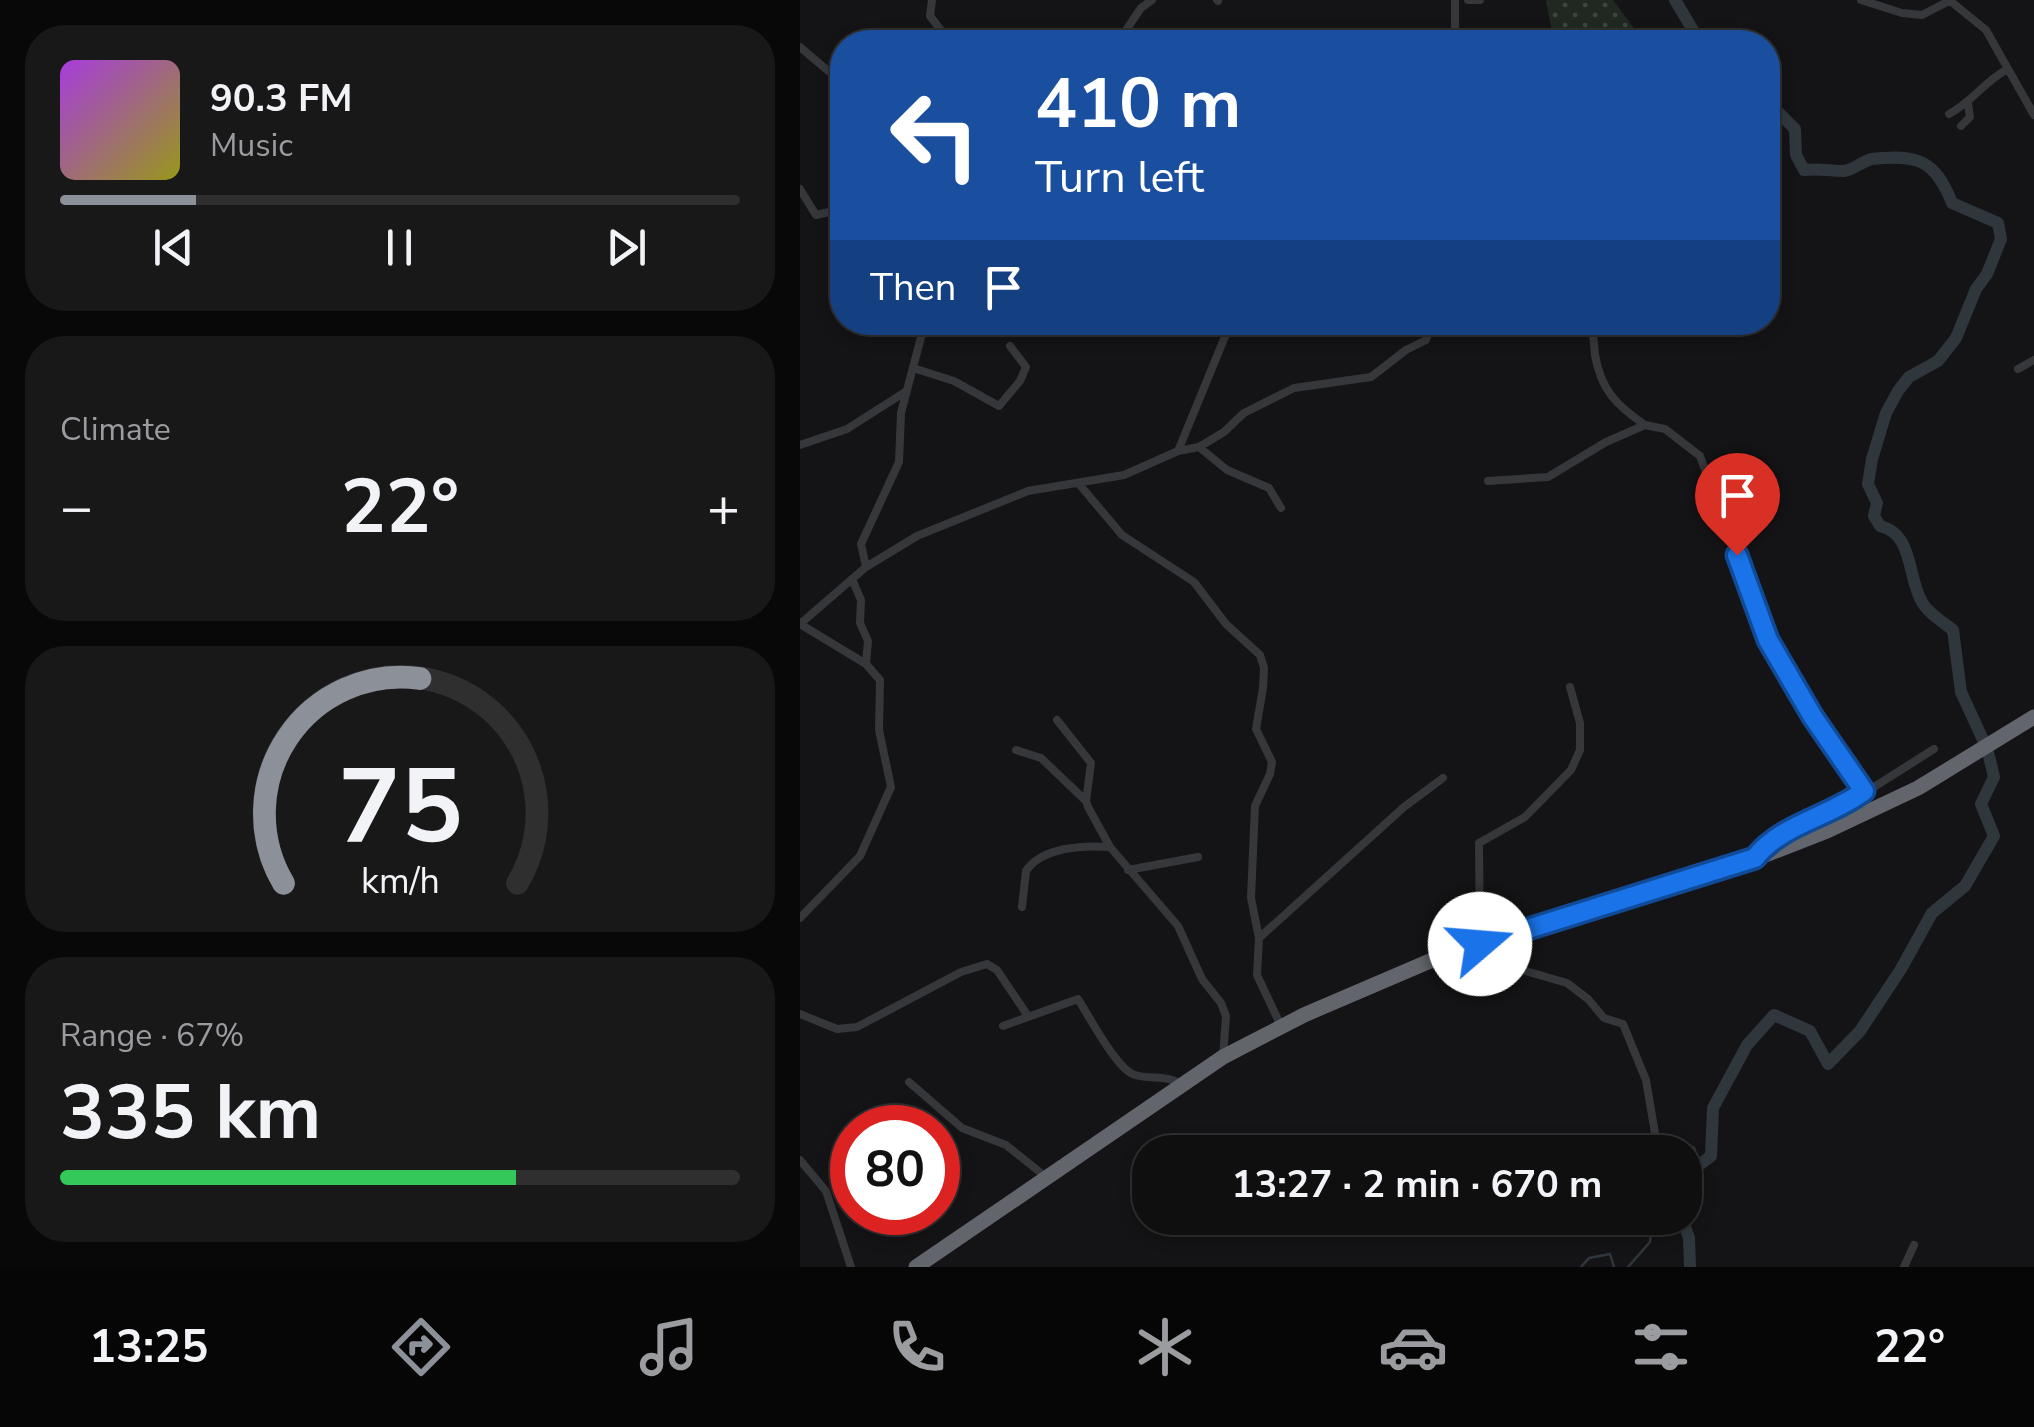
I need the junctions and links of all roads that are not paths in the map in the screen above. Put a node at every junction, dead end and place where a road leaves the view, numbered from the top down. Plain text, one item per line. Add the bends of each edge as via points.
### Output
1 (932, 0) edge
2 (1152, 0) edge
3 (1456, 0) edge
4 (1468, 0) edge
5 (1480, 0) edge
6 (1861, 0) edge
7 (1949, 0) edge
8 (941, 30) edge
9 (1126, 30) edge
10 (1455, 30) edge
11 (800, 46) edge
12 (2006, 70) junction
13 (830, 72) edge
14 (1968, 104) junction
15 (1950, 114) dead end
16 (2034, 115) edge
17 (1962, 126) dead end
18 (800, 190) edge
19 (803, 204) edge
20 (830, 212) edge
21 (921, 335) edge
22 (1226, 335) edge
23 (1428, 335) edge
24 (1592, 335) edge
25 (1010, 346) dead end
26 (2034, 360) edge
27 (913, 368) junction
28 (2018, 369) dead end
29 (906, 392) junction
30 (1645, 425) junction
31 (800, 446) edge
32 (1199, 447) junction
33 (1178, 451) junction
34 (1488, 481) dead end
35 (1079, 484) junction
36 (1281, 508) dead end
37 (866, 567) junction
38 (852, 579) junction
39 (866, 664) junction
40 (1570, 687) dead end
41 (2034, 717) edge
42 (1057, 720) dead end
43 (1934, 749) dead end
44 (1016, 750) dead end
45 (1443, 778) dead end
46 (1864, 791) junction
47 (1086, 801) junction
48 (1110, 847) junction
49 (1198, 857) dead end
50 (1755, 858) junction
51 (1128, 870) junction
52 (1022, 907) dead end
53 (800, 918) edge
54 (1260, 938) junction
55 (1484, 943) junction
56 (800, 1014) edge
57 (1028, 1016) junction
58 (1004, 1026) dead end
59 (1282, 1026) junction
60 (1223, 1057) junction
61 (909, 1082) dead end
62 (1182, 1084) junction
63 (1655, 1135) edge
64 (800, 1160) edge
65 (1046, 1176) junction
66 (1914, 1245) dead end
67 (851, 1267) edge
68 (916, 1267) edge
69 (1904, 1267) edge

1 - 8 street via 930,16
2 - 9 street
3 - 10 street
4 - 5 street
6 - 7 street via 1922,15
7 - 12 street via 1986,30
11 - 13 street
12 - 14 street
12 - 16 street
14 - 15 street
14 - 17 street via 1970,117
18 - 19 street
19 - 20 street via 816,215
21 - 27 street
22 - 33 street
23 - 32 street via 1379,374 1294,388 1244,413
24 - 30 street via 1606,392
25 - 27 street via 1026,367 999,406 954,380
26 - 28 street
27 - 29 street
29 - 31 street via 847,429
29 - 37 street via 900,462 861,544
30 - 34 street via 1548,477
30 - 46 street via 1665,429 1700,456 1768,640
32 - 33 street
32 - 36 street via 1227,470 1268,488
33 - 35 street via 1124,475
35 - 37 street via 1028,491 968,514
35 - 54 street via 1122,535 1194,582 1260,656 1256,729 1272,762 1253,822 1251,898
37 - 38 street
38 - 39 street via 862,600
38 - 39 street via 800,624
39 - 53 street via 880,680 880,730 891,788 860,856
40 - 55 street via 1580,723 1580,750 1571,770 1525,817 1479,842
41 - 50 highway via 1890,802
42 - 47 street via 1091,763
43 - 46 street
44 - 47 street via 1041,758
45 - 54 street
46 - 50 street via 1777,836
47 - 48 street
48 - 51 street
48 - 52 street via 1078,846 1038,859 1028,866
49 - 51 street
50 - 55 highway
51 - 60 street via 1178,926 1202,979 1221,1002
54 - 59 street via 1257,975
55 - 59 highway
55 - 63 street via 1515,968 1567,983 1604,1018 1623,1024 1646,1080
56 - 57 street via 838,1029 857,1027 987,964
57 - 58 street
57 - 62 street via 1078,999 1125,1070
59 - 60 highway
60 - 62 highway
61 - 65 street via 962,1128 1006,1145
62 - 65 highway
64 - 67 street via 826,1191
65 - 68 highway
66 - 69 street

